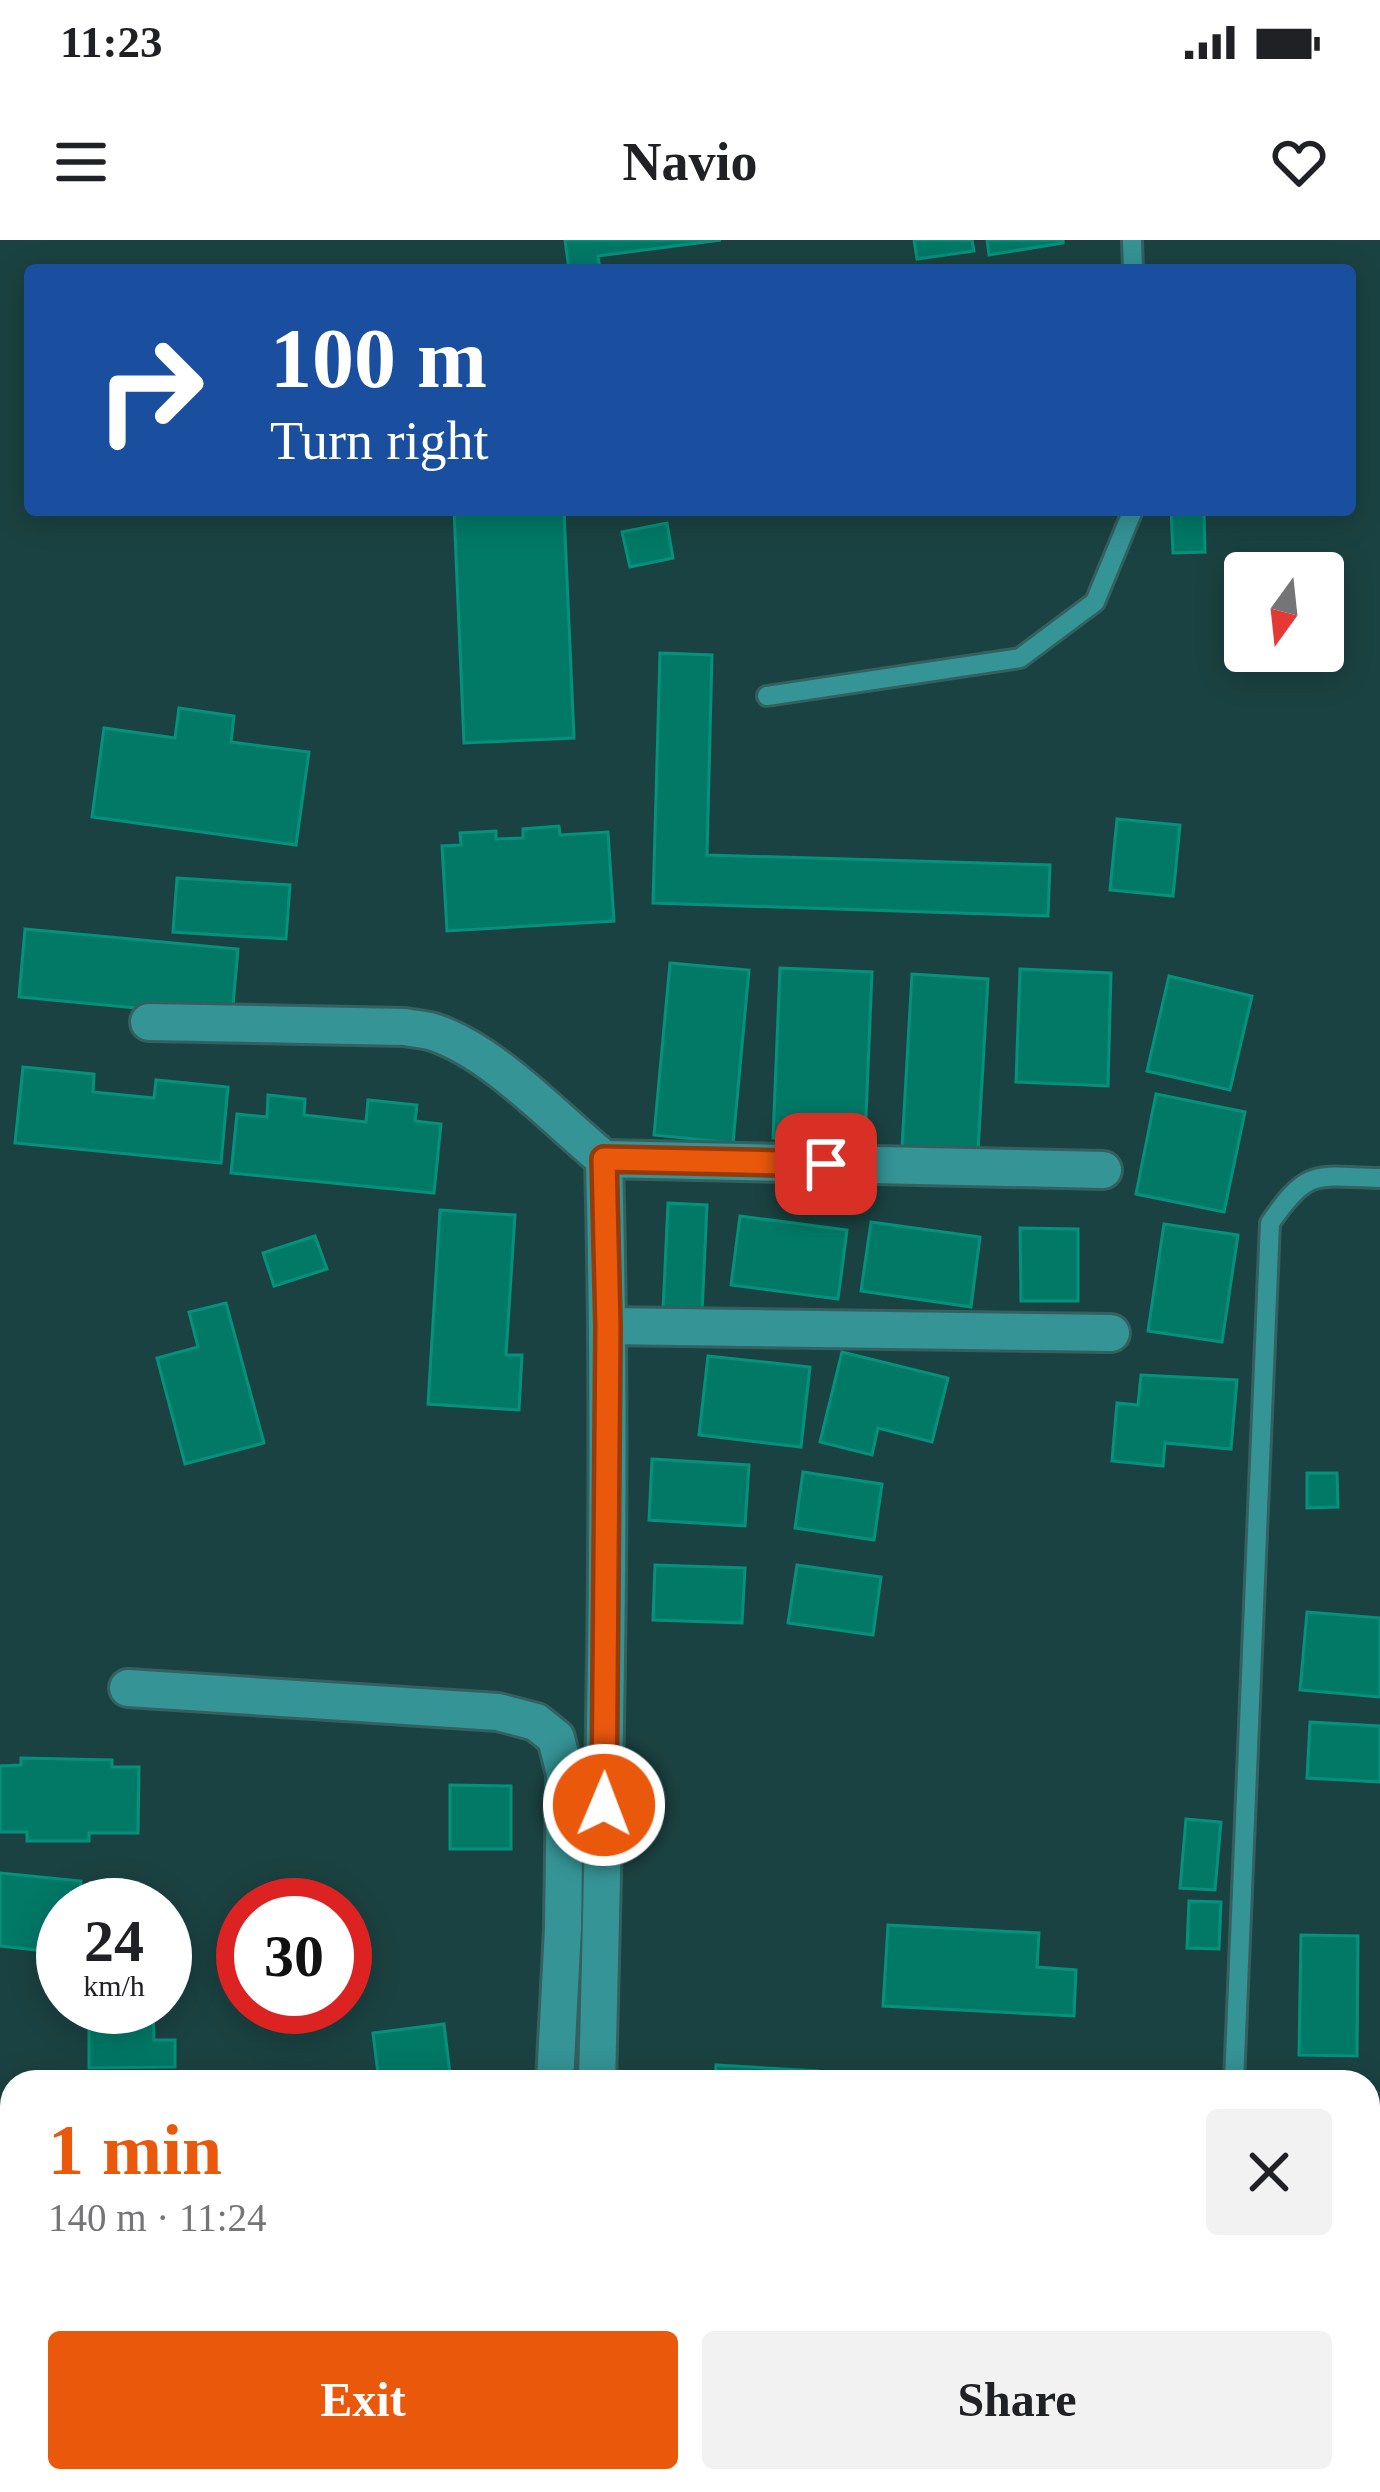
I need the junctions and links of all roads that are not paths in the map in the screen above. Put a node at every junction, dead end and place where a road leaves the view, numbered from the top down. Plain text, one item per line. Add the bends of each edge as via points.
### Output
1 (1131, 516) edge
2 (767, 696) dead end
3 (149, 1022) dead end
4 (604, 1159) junction
5 (1103, 1170) dead end
6 (1380, 1178) edge
7 (608, 1326) junction
8 (1111, 1333) dead end
9 (128, 1688) dead end
10 (556, 2070) edge
11 (598, 2070) edge
12 (1235, 2070) edge

1 - 2 lane via 1095,602 1020,658
3 - 4 street via 436,1033 499,1071
4 - 5 street
4 - 7 street
6 - 12 lane via 1313,1177 1270,1222
7 - 8 street
7 - 11 street
9 - 10 street via 498,1712 536,1722 556,1738 565,1774

